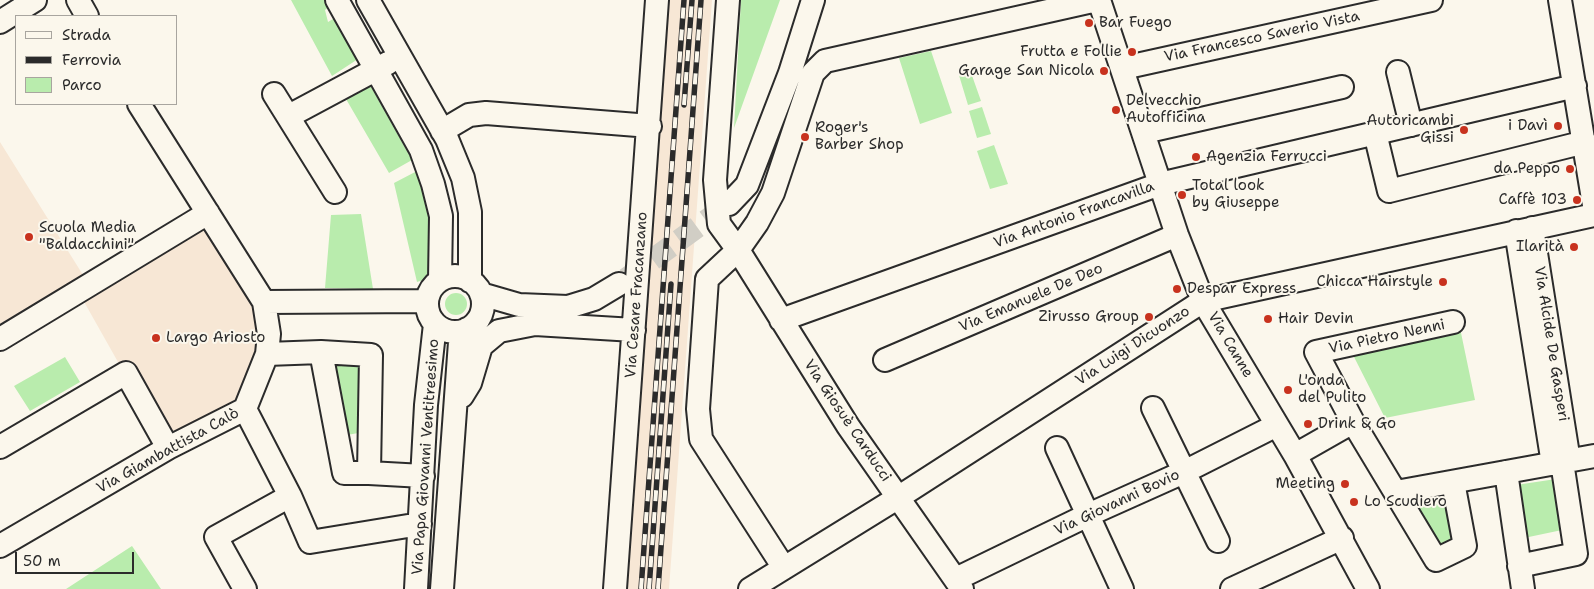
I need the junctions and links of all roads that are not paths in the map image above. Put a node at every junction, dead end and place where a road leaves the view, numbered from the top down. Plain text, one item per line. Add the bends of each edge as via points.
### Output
1 (35, 0) edge
2 (78, 0) edge
3 (337, 0) edge
4 (368, 0) edge
5 (658, 0) edge
6 (728, 0) edge
7 (812, 0) edge
8 (1098, 0) edge
9 (1431, 0) edge
10 (1560, 0) edge
11 (86, 15) edge
12 (0, 22) edge
13 (400, 56) junction
14 (1123, 68) junction
15 (376, 71) junction
16 (1398, 72) dead end
17 (1342, 86) dead end
18 (1575, 86) junction
19 (274, 94) dead end
20 (140, 105) edge
21 (289, 116) junction
22 (1410, 125) junction
23 (650, 126) junction
24 (442, 130) junction
25 (1144, 132) junction
26 (1375, 133) junction
27 (1588, 147) edge
28 (1160, 184) junction
29 (335, 192) dead end
30 (729, 204) tunnel mouth
31 (1594, 205) edge
32 (208, 213) junction
33 (1594, 215) edge
34 (1524, 230) junction
35 (1177, 235) junction
36 (738, 250) junction
37 (440, 280) junction
38 (619, 284) tunnel mouth
39 (475, 287) junction
40 (427, 301) junction
41 (1203, 301) junction
42 (264, 302) junction
43 (519, 305) junction
44 (781, 320) junction
45 (1453, 322) dead end
46 (436, 324) junction
47 (473, 324) junction
48 (634, 330) junction
49 (0, 339) edge
50 (321, 352) junction
51 (267, 354) junction
52 (885, 360) dead end
53 (456, 407) junction
54 (1153, 408) dead end
55 (245, 409) junction
56 (1353, 422) junction
57 (1277, 426) junction
58 (0, 447) edge
59 (168, 448) junction
60 (1057, 448) dead end
61 (1295, 455) junction
62 (1594, 456) edge
63 (1562, 462) junction
64 (1184, 472) junction
65 (1506, 472) junction
66 (369, 473) junction
67 (423, 476) junction
68 (1453, 482) junction
69 (1396, 492) junction
70 (290, 496) junction
71 (899, 497) junction
72 (1088, 515) junction
73 (420, 524) junction
74 (1342, 538) junction
75 (1218, 540) dead end
76 (0, 546) edge
77 (1519, 566) junction
78 (784, 568) junction
79 (959, 584) edge
80 (245, 589) edge
81 (416, 589) edge
82 (442, 589) edge
83 (615, 589) edge
84 (750, 589) edge
85 (1122, 589) edge
86 (1232, 589) edge
87 (1368, 589) edge
88 (1523, 589) edge

1 - 12 street
2 - 11 street
3 - 15 street
4 - 13 street
5 - 23 street, Via Cesare Fracanzano
6 - 36 street, Via Giosuè Carducci via 715,180 720,224
7 - 30 street via 790,73 747,185
8 - 14 street, Via Canne
8 - 36 street via 825,61 814,73 773,193
9 - 14 street, Via Francesco Saverio Vista
10 - 18 street
13 - 15 street
13 - 24 street
14 - 25 street, Via Canne
15 - 21 street
15 - 37 street via 421,150 433,184 441,216
16 - 22 street
17 - 25 street
18 - 22 street, Via Antonio Francavilla
18 - 27 street
19 - 21 street
20 - 32 street, Via Giambattista Calò
21 - 29 street
22 - 26 street, Via Antonio Francavilla
23 - 24 street via 486,114 469,116
23 - 48 street, Via Cesare Fracanzano
24 - 39 street via 463,178 470,212
25 - 28 street, Via Canne
26 - 27 street via 1389,191
26 - 28 street, Via Antonio Francavilla
27 - 31 street
28 - 35 street, Via Canne
28 - 44 street, Via Antonio Francavilla
32 - 42 street, Via Giambattista Calò
32 - 49 street
33 - 34 street, Via Luigi Dicuonzo
34 - 41 street, Via Luigi Dicuonzo
34 - 63 street, Via Alcide De Gasperi
35 - 41 street, Via Canne
35 - 52 street, Via Emanuele De Deo
36 - 44 street, Via Giosuè Carducci
36 - 78 street via 707,278 698,409 701,439
37 - 39 street via 455,276
37 - 40 street via 429,293
38 - 43 street via 594,299 568,307
39 - 43 street
39 - 47 street via 482,311
40 - 42 street
40 - 46 street via 430,317
41 - 57 street, Via Canne
41 - 71 street, Via Luigi Dicuonzo
42 - 51 street, Via Giambattista Calò via 269,334
43 - 47 street
44 - 71 street, Via Giosuè Carducci via 848,426
45 - 56 street, Via Pietro Nenni via 1316,352
46 - 47 street via 450,332
46 - 67 street, Via Papa Giovanni Ventitreesimo via 426,405
47 - 53 street, Via Papa Giovanni Ventitreesimo via 460,342
48 - 53 street via 535,324 498,331 481,346 470,383
48 - 83 street, Via Cesare Fracanzano
50 - 51 street
50 - 66 street via 344,473
50 - 66 street via 371,355
51 - 55 street, Via Giambattista Calò
53 - 82 street, Via Papa Giovanni Ventitreesimo
54 - 64 street
55 - 59 street, Via Giambattista Calò
55 - 70 street
56 - 61 street
56 - 69 street
57 - 61 street, Via Canne
57 - 64 street, Via Giovanni Bovio
58 - 59 street via 126,374
59 - 76 street, Via Giambattista Calò
60 - 72 street
61 - 74 street, Via Canne
62 - 63 street
63 - 65 street
63 - 77 street, Via Alcide De Gasperi via 1576,554
64 - 72 street, Via Giovanni Bovio
64 - 75 street
65 - 68 street
65 - 77 street
66 - 67 street
67 - 73 street, Via Papa Giovanni Ventitreesimo
68 - 69 street
68 - 69 street via 1465,546 1436,560
70 - 73 street via 310,542
70 - 80 street via 216,537
71 - 78 street, Via Luigi Dicuonzo
71 - 79 street, Via Giosuè Carducci
72 - 79 street, Via Giovanni Bovio
72 - 85 street
73 - 81 street, Via Papa Giovanni Ventitreesimo
74 - 86 street
74 - 87 street, Via Canne
77 - 88 street
78 - 84 street, Via Luigi Dicuonzo

